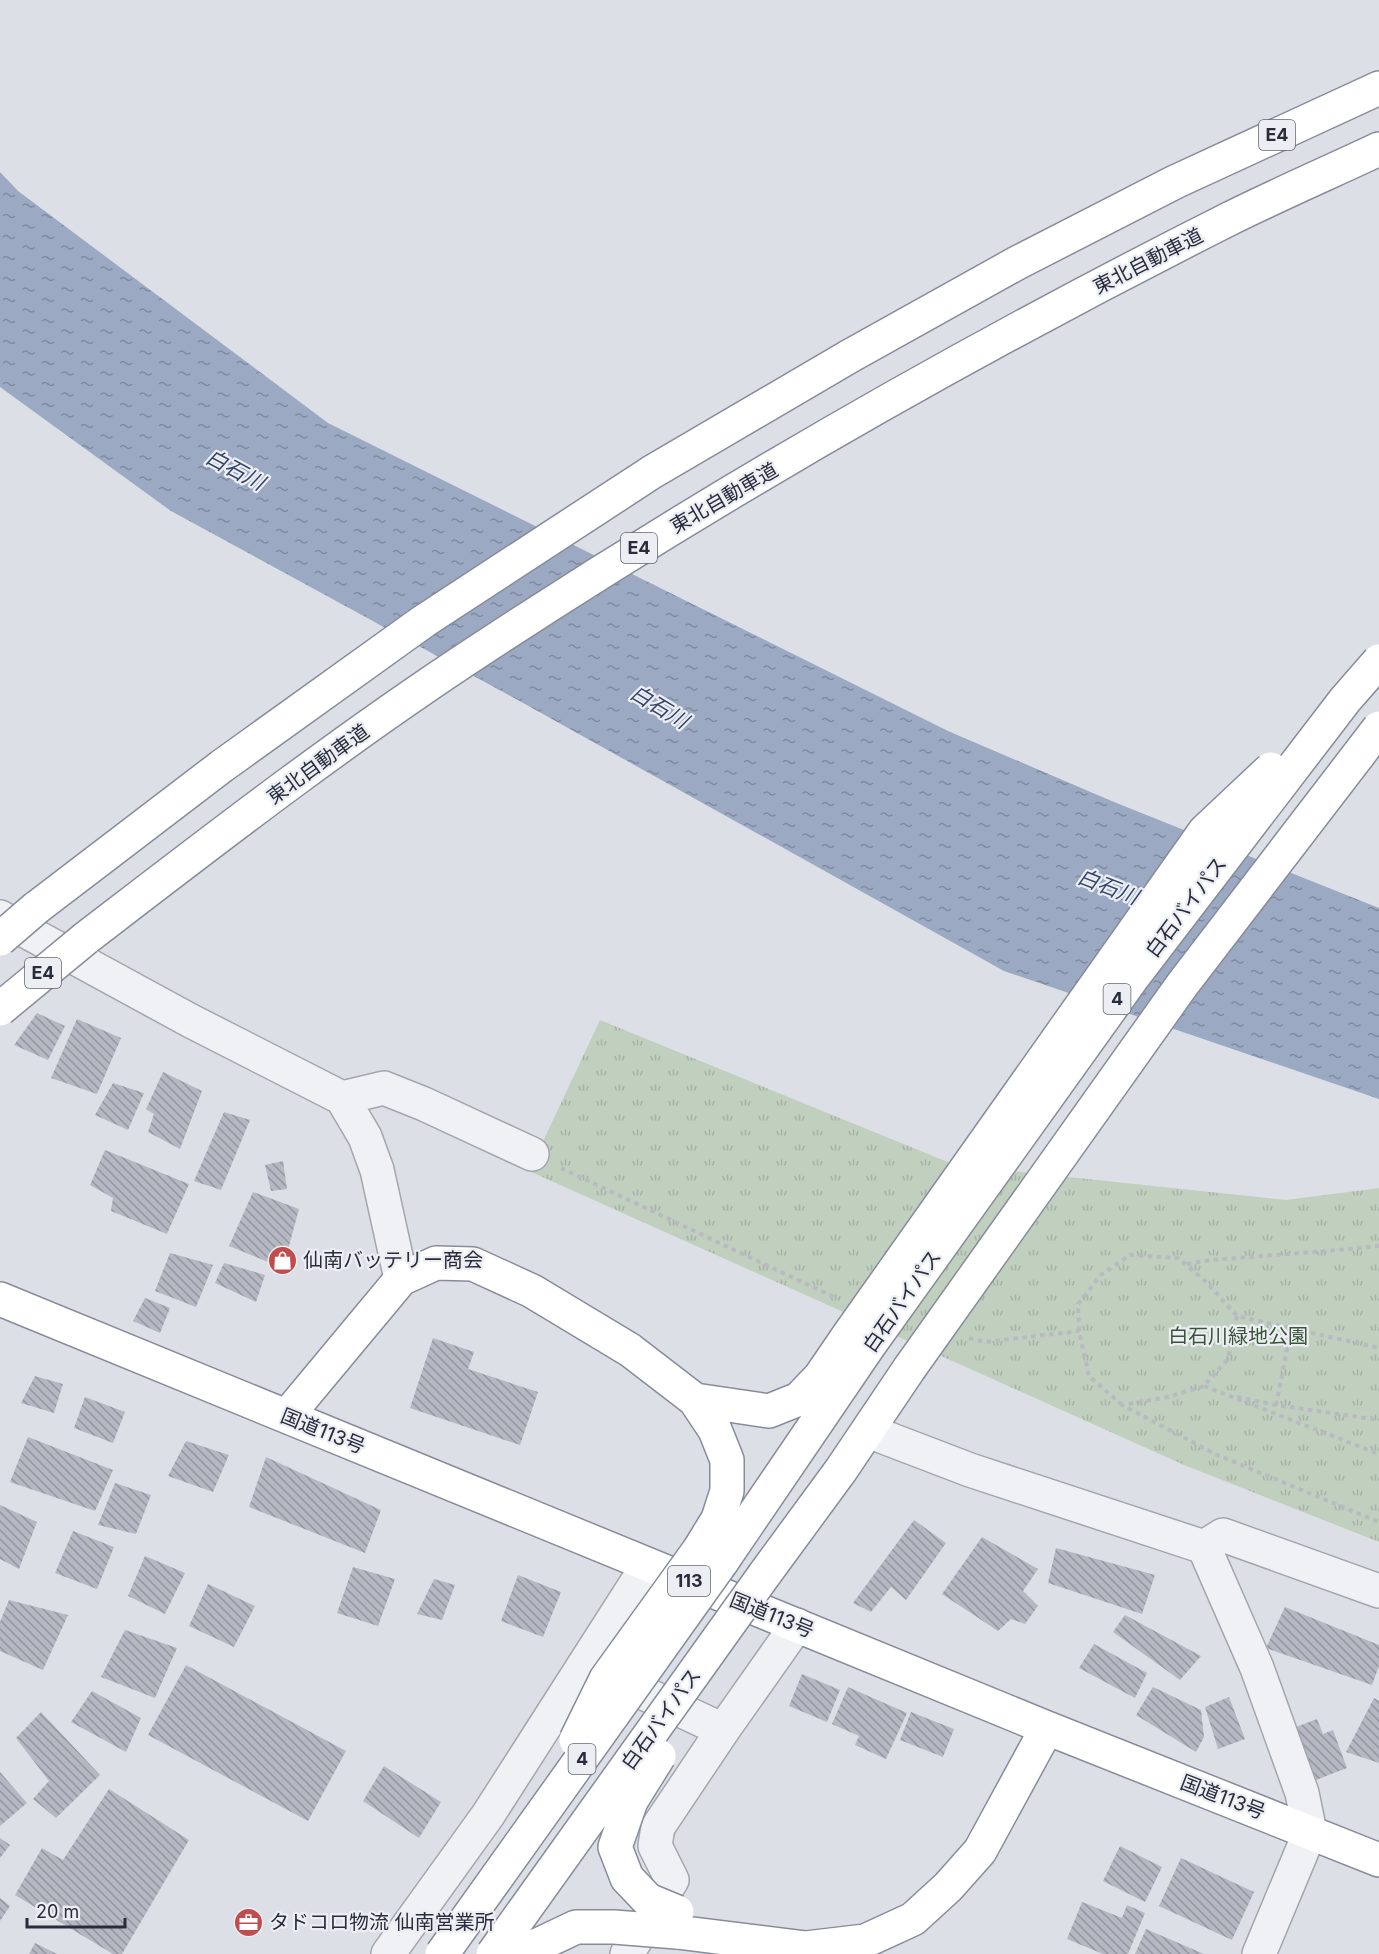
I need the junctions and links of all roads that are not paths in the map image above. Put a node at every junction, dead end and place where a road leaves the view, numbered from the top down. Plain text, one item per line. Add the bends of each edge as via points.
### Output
1 (1379, 88) edge
2 (1379, 149) edge
3 (1379, 661) edge
4 (1379, 728) edge
5 (0, 917) edge
6 (0, 939) edge
7 (0, 1009) edge
8 (342, 1098) junction
9 (532, 1154) road end
10 (401, 1279) junction
11 (0, 1299) edge
12 (858, 1342) junction
13 (695, 1400) junction
14 (287, 1416) junction
15 (868, 1431) junction
16 (1204, 1547) junction
17 (710, 1556) junction
18 (648, 1564) junction
19 (775, 1579) junction
20 (1379, 1592) edge
21 (797, 1625) junction
22 (584, 1665) junction
23 (1047, 1728) junction
24 (723, 1730) junction
25 (1310, 1832) junction
26 (1379, 1860) edge
27 (677, 1922) junction
28 (388, 1954) edge
29 (442, 1954) edge
30 (493, 1954) edge
31 (519, 1954) edge
32 (627, 1954) edge
33 (1259, 1954) edge

1 - 6 highway, E4, bridge via 1175,182 1017,263 642,479 414,628 222,766
2 - 7 highway, 東北自動車道 / E4, bridge via 1230,219 1039,317 683,521 478,651 360,733 232,826
3 - 12 highway, 白石バイパス / 4, bridge via 1133,977
4 - 15 highway, 4, bridge via 1182,985
5 - 8 street
8 - 9 street via 384,1088
8 - 10 street via 364,1137 376,1170
10 - 13 highway via 436,1263 473,1264 532,1291 630,1350
10 - 14 highway
11 - 14 highway, 国道113号 / 113
12 - 13 highway via 799,1399 769,1411
12 - 17 highway, 白石バイパス / 4
13 - 17 highway via 715,1430 727,1460 727,1491
14 - 18 highway, 国道113号 / 113
15 - 16 street via 970,1470
15 - 19 highway, 4
16 - 20 street via 1222,1535
16 - 25 street via 1257,1668 1302,1793
17 - 29 highway, bridge via 606,1679 528,1836
18 - 21 highway, 国道113号 / 113
18 - 22 street
19 - 27 highway, bridge via 631,1801 615,1847 627,1878
19 - 30 highway, 白石バイパス / 4, bridge
21 - 23 highway, 国道113号 / 113
21 - 24 street
22 - 24 street
22 - 28 street via 488,1815
23 - 25 highway, 国道113号 / 113
23 - 27 highway via 980,1851 913,1919 866,1941 806,1948 743,1941
24 - 32 street via 658,1827 655,1846 672,1880
25 - 26 highway, 国道113号 / 113
25 - 33 street
27 - 31 highway, bridge via 576,1927

